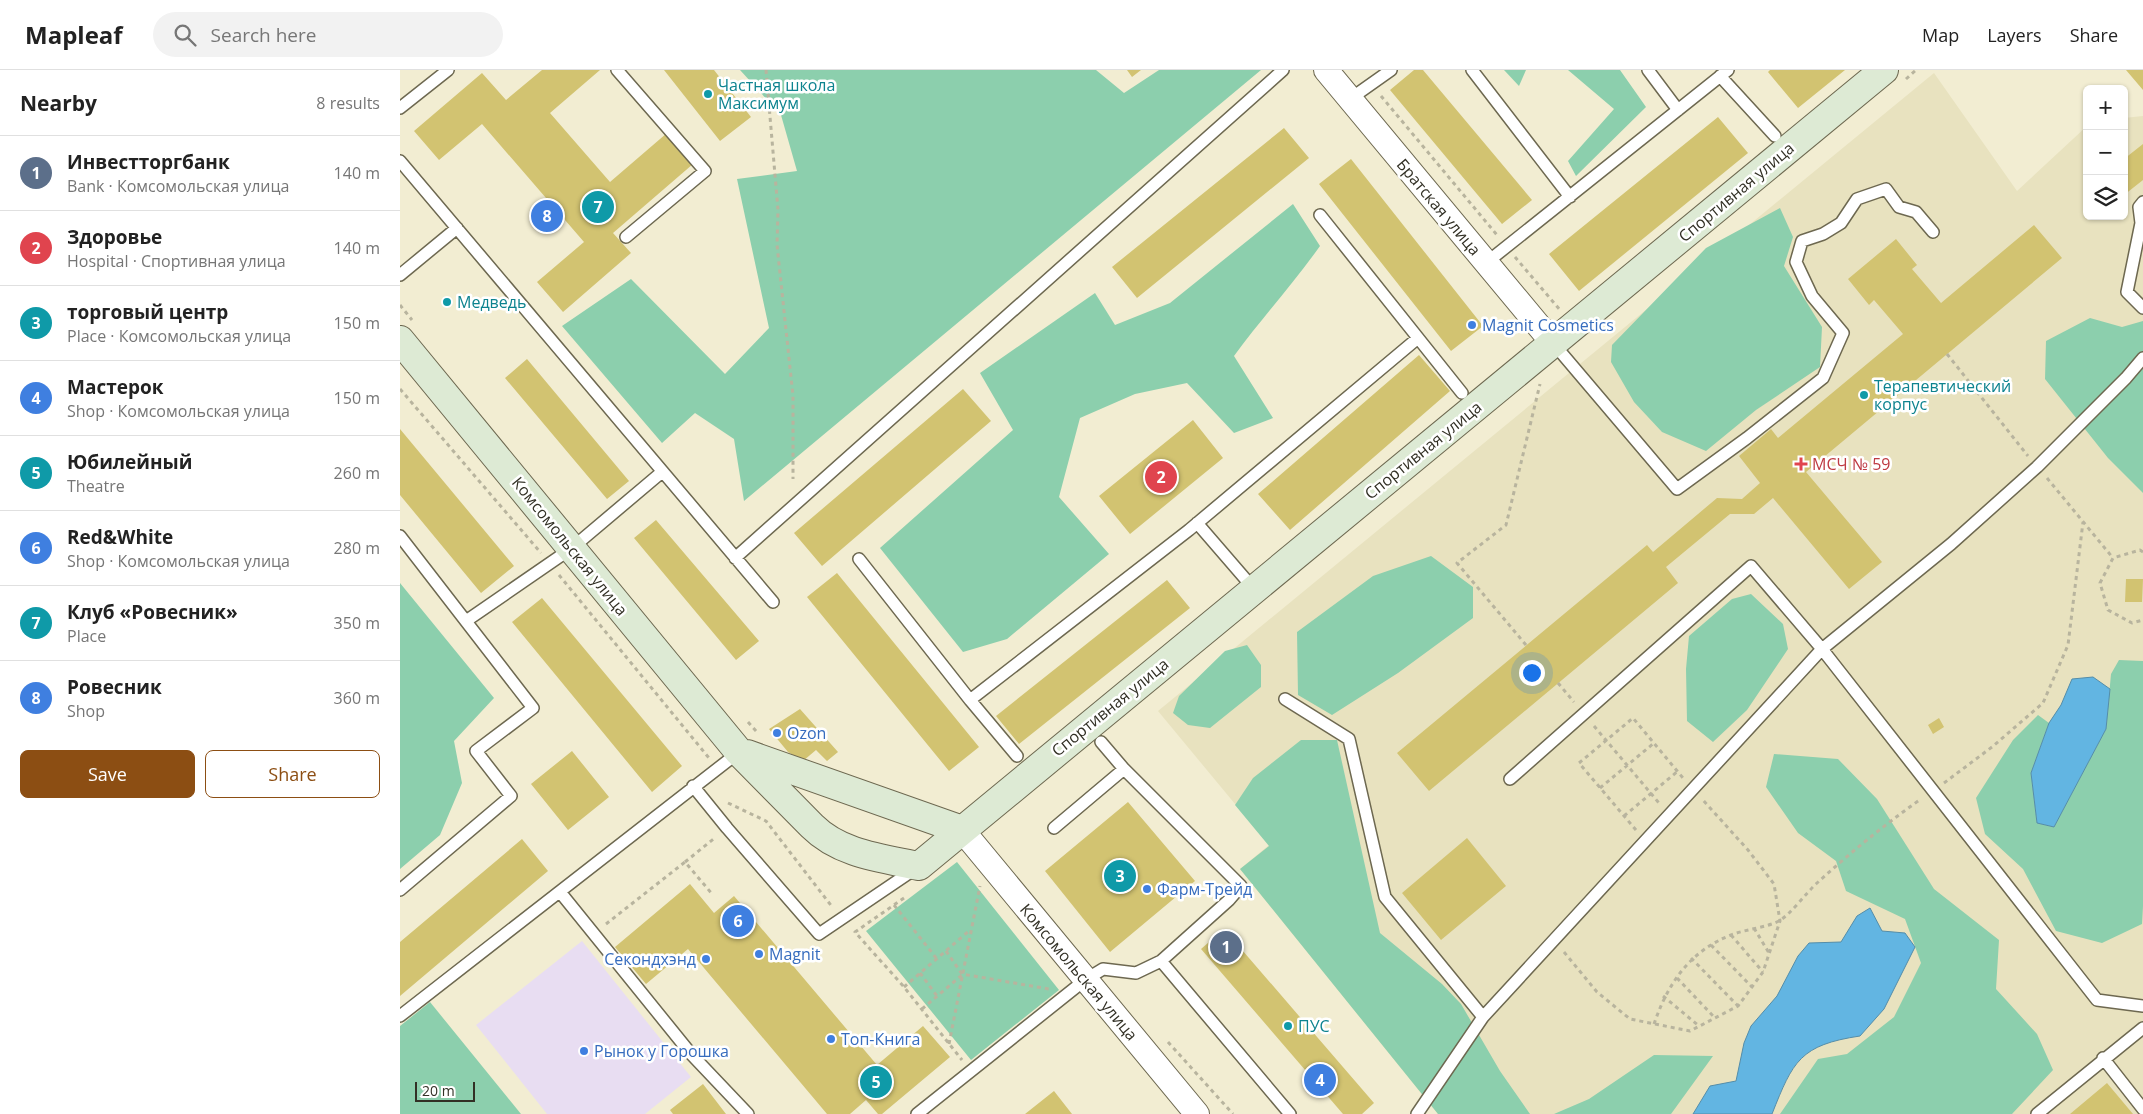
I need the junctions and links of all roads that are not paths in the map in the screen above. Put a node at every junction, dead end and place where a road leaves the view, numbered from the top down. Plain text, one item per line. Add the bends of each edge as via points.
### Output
1 (448, 70) edge
2 (617, 70) edge
3 (1283, 70) edge
4 (1326, 70) edge
5 (1391, 70) edge
6 (1472, 70) edge
7 (1648, 70) edge
8 (1884, 70) edge
9 (1724, 73) edge
10 (1350, 99) junction
11 (400, 108) edge
12 (1678, 110) junction
13 (1775, 136) dead end
14 (400, 161) edge
15 (1570, 197) junction
16 (2143, 202) edge
17 (1320, 215) dead end
18 (457, 228) junction
19 (1933, 232) dead end
20 (626, 237) dead end
21 (1486, 263) junction
22 (400, 275) edge
23 (2143, 308) edge
24 (1418, 338) junction
25 (406, 340) edge
26 (1553, 344) junction
27 (2143, 358) edge
28 (1462, 393) dead end
29 (662, 472) junction
30 (1197, 523) junction
31 (400, 536) edge
32 (572, 548) junction
33 (735, 558) junction
34 (859, 559) dead end
35 (1254, 589) junction
36 (773, 602) dead end
37 (466, 621) junction
38 (1822, 649) junction
39 (1285, 699) dead end
40 (970, 700) junction
41 (1100, 742) dead end
42 (749, 743) junction
43 (1017, 756) dead end
44 (1124, 769) junction
45 (1510, 779) dead end
46 (832, 784) junction
47 (694, 786) junction
48 (812, 826) junction
49 (1054, 828) dead end
50 (962, 830) junction
51 (919, 866) junction
52 (400, 890) edge
53 (560, 892) junction
54 (1161, 961) junction
55 (1077, 986) junction
56 (2143, 1006) edge
57 (400, 1016) edge
58 (1483, 1017) junction
59 (2143, 1028) edge
60 (2103, 1058) junction
61 (2143, 1108) edge
62 (748, 1114) edge
63 (917, 1114) edge
64 (1196, 1114) edge
65 (1290, 1114) edge
66 (1417, 1114) edge
67 (2037, 1114) edge

1 - 11 lane
2 - 20 lane via 705,171
3 - 33 lane
4 - 10 street, Братская улица
5 - 10 lane
6 - 15 lane
7 - 12 lane
8 - 26 street, Спортивная улица
9 - 12 lane
9 - 13 lane
10 - 21 street, Братская улица
12 - 15 lane
14 - 18 lane
15 - 21 lane
16 - 23 lane via 2139,207 2141,223 2127,292
17 - 24 lane
18 - 22 lane
18 - 29 lane
19 - 26 lane via 1916,212 1899,207 1886,189 1857,199 1841,223 1802,241 1796,262 1812,296 1843,333 1822,378 1677,489
21 - 26 street, Братская улица
24 - 28 lane
24 - 30 lane
25 - 32 street, Комсомольская улица
26 - 35 street, Спортивная улица
27 - 38 lane via 2037,467 1951,544
29 - 32 lane
29 - 33 lane
30 - 35 lane
30 - 40 lane
31 - 37 lane
32 - 37 lane
32 - 42 street, Комсомольская улица
33 - 36 lane
34 - 40 lane
35 - 50 street, Спортивная улица
37 - 52 lane via 533,708 476,751 511,796
38 - 45 lane via 1751,566
38 - 56 lane via 2097,1000
38 - 58 lane
39 - 58 lane via 1349,739 1385,897
40 - 43 lane
41 - 44 lane
42 - 46 street
42 - 47 lane
42 - 48 street, Комсомольская улица
44 - 49 lane
44 - 54 lane via 1241,886
46 - 48 street via 818,792 811,802
46 - 50 street
47 - 51 lane via 819,934
47 - 53 lane
48 - 51 street, Комсомольская улица via 845,849
50 - 51 street
50 - 55 street, Комсомольская улица
53 - 57 lane
53 - 62 lane via 691,1054
54 - 55 lane via 1136,974 1103,969
54 - 65 lane
55 - 63 lane
55 - 64 street, Комсомольская улица
58 - 66 lane
59 - 60 lane
60 - 61 lane
60 - 67 lane

